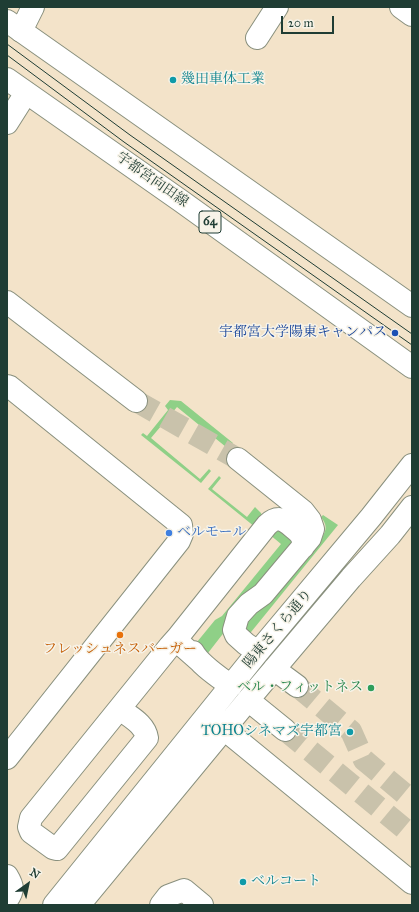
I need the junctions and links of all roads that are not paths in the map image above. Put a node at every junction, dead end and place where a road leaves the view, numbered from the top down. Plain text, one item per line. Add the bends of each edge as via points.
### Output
1 (33, 7) edge
2 (277, 7) edge
3 (400, 7) edge
4 (412, 16) edge
5 (14, 26) edge
6 (257, 38) dead end
7 (7, 79) edge
8 (26, 93) junction
9 (7, 123) edge
10 (7, 302) edge
11 (412, 306) edge
12 (412, 367) edge
13 (7, 386) edge
14 (136, 401) tunnel mouth
15 (238, 459) tunnel mouth
16 (412, 464) edge
17 (412, 508) edge
18 (303, 547) junction
19 (260, 558) dead end
20 (176, 642) junction
21 (258, 652) junction
22 (202, 664) junction
23 (274, 668) junction
24 (231, 686) junction
25 (297, 686) tunnel mouth
26 (248, 700) junction
27 (120, 709) junction
28 (224, 729) junction
29 (285, 730) tunnel mouth
30 (7, 758) edge
31 (7, 876) edge
32 (412, 883) edge
33 (7, 900) edge
34 (54, 905) edge
35 (79, 905) edge
36 (161, 905) edge
37 (202, 905) edge

1 - 5 street
2 - 6 street
3 - 4 street
5 - 11 street
7 - 8 street, 宇都宮向田線 / 64
8 - 9 street
8 - 12 street, 宇都宮向田線 / 64
10 - 14 street
13 - 30 street via 181,525 182,534
15 - 18 street via 294,503 310,520 313,530
16 - 21 street, 陽東さくら通り
17 - 23 street, 陽東さくら通り
18 - 20 street via 300,533 280,519 272,520
18 - 21 street via 263,594 238,616 234,630 236,635
19 - 22 street via 192,642 191,647 195,656
20 - 22 street
20 - 27 street
21 - 24 street, 陽東さくら通り
22 - 24 street
23 - 25 street
23 - 26 street, 陽東さくら通り
24 - 34 street, 陽東さくら通り
26 - 28 street, 陽東さくら通り
26 - 29 street
27 - 27 street via 31,818 31,832 53,848 57,849 147,738 142,726
28 - 32 street
28 - 35 street, 陽東さくら通り
31 - 33 street via 12,888
36 - 37 street via 168,896 184,890

